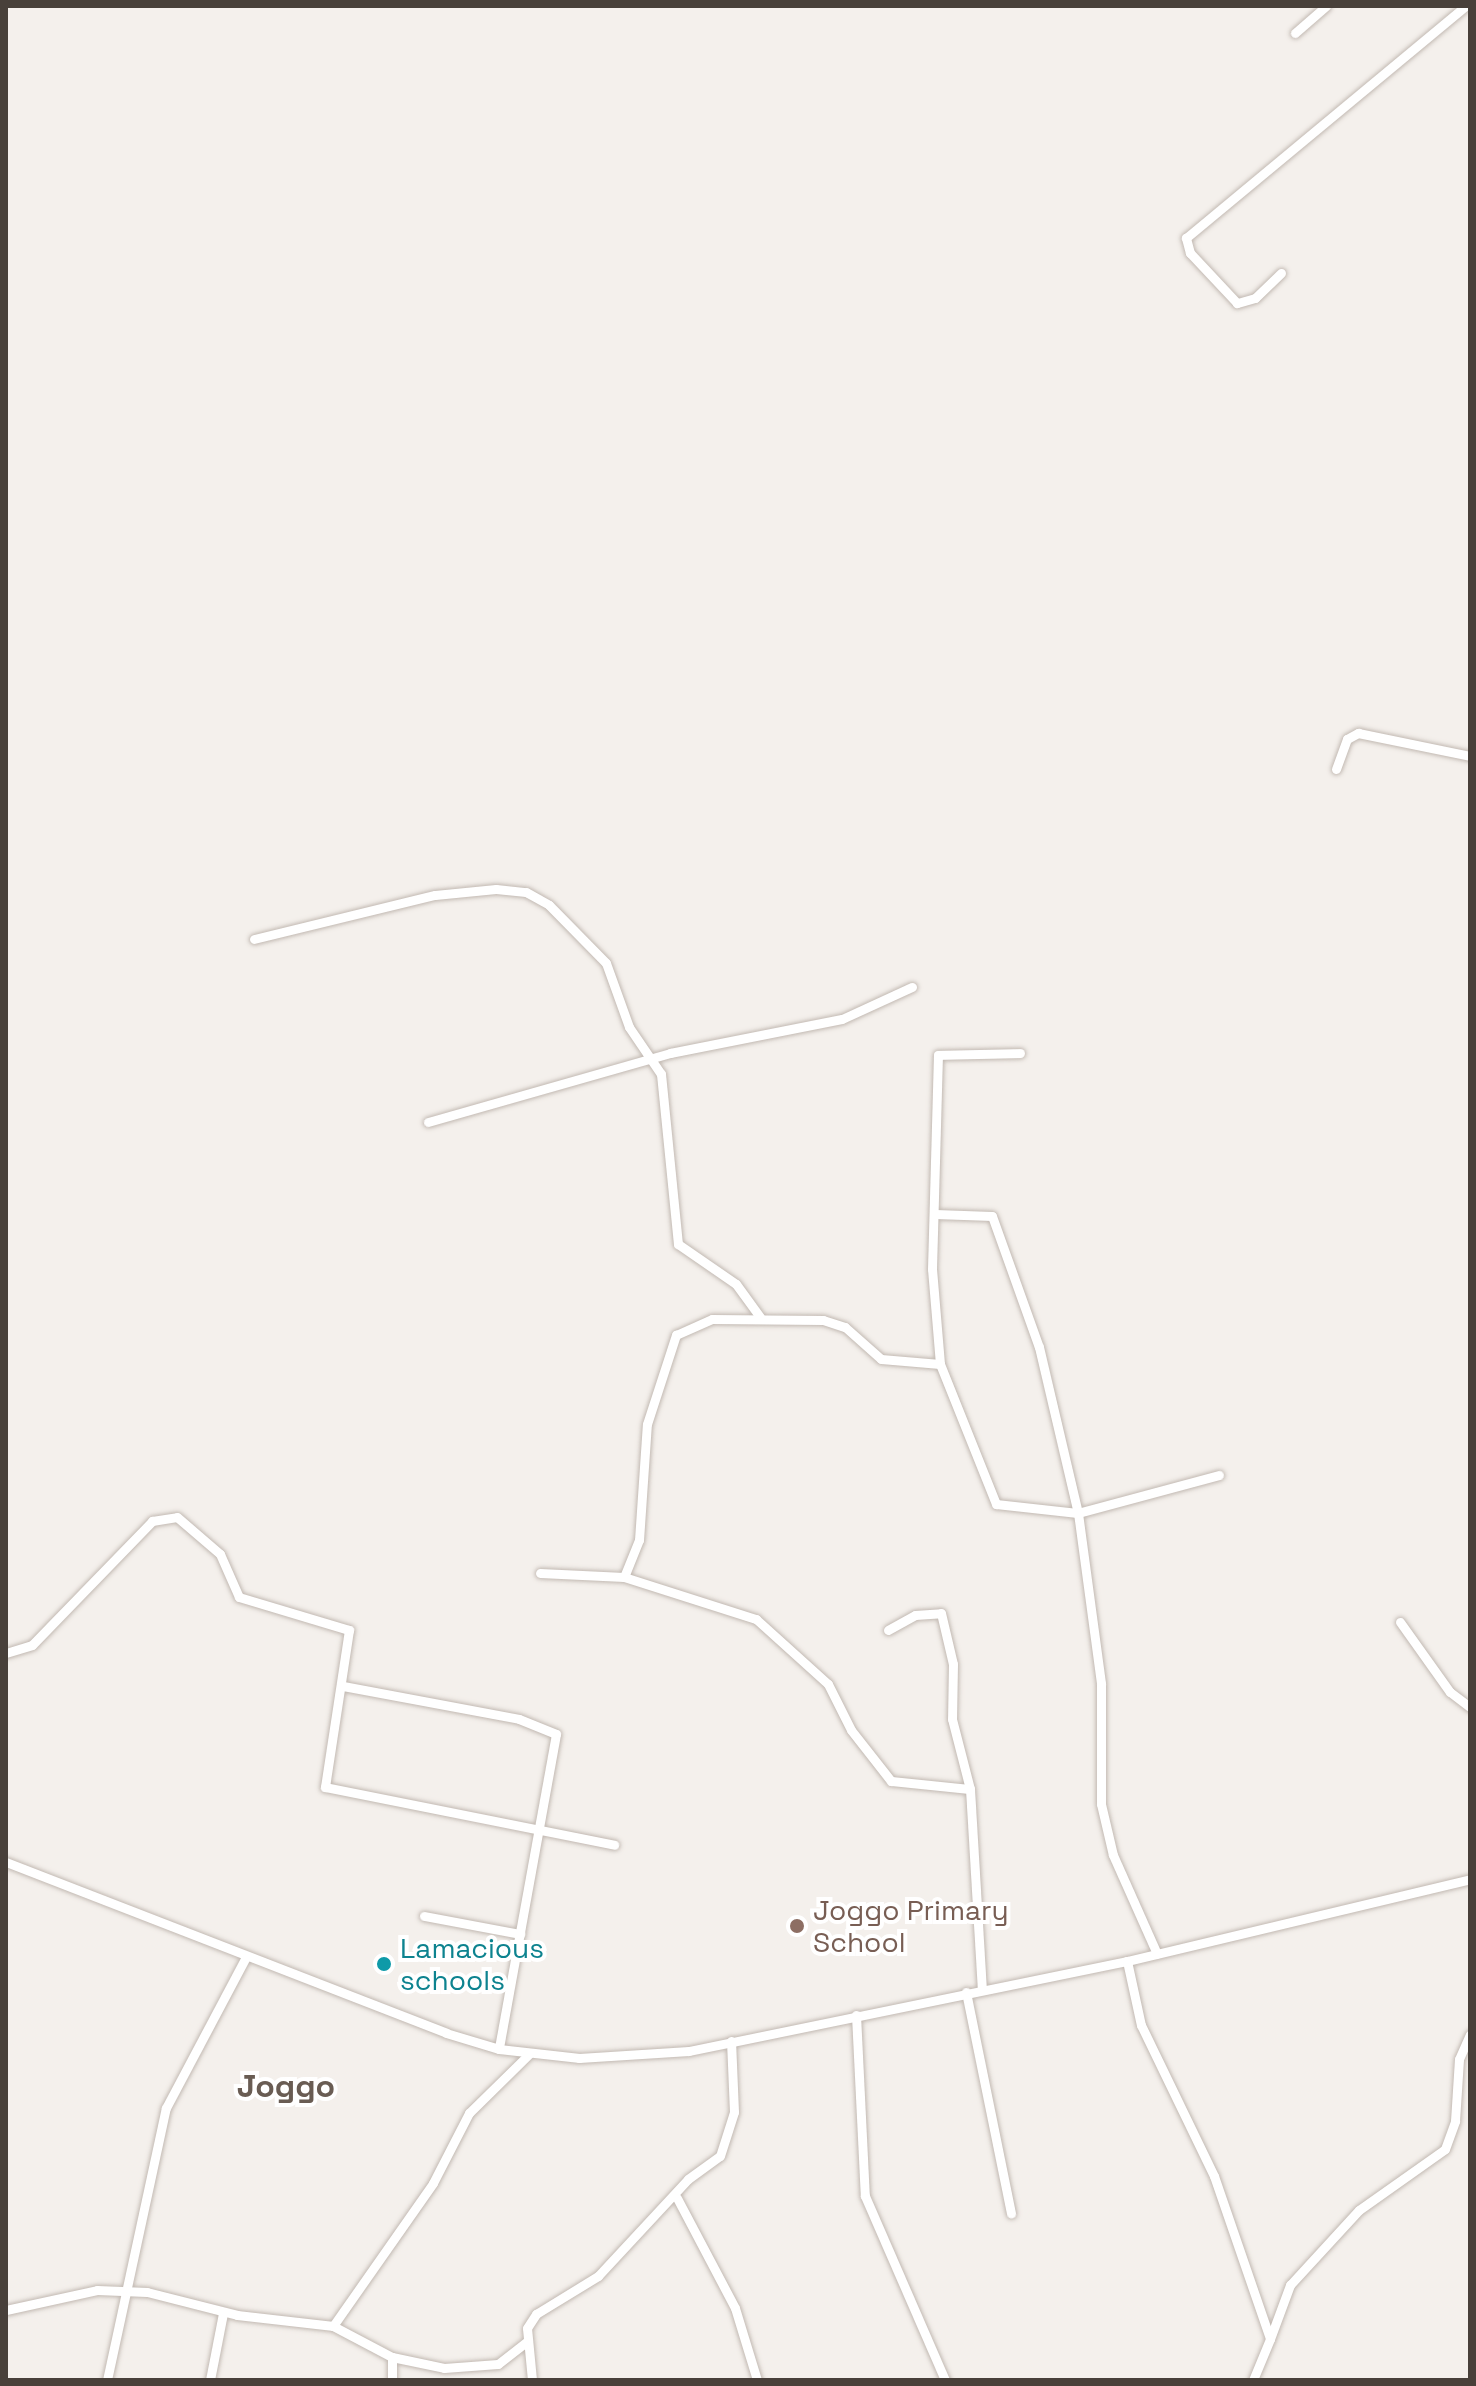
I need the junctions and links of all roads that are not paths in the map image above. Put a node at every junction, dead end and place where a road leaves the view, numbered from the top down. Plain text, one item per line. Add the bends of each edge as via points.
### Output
1 (1326, 6) edge
2 (1465, 6) edge
3 (1295, 33) dead end
4 (1281, 273) dead end
5 (1470, 756) edge
6 (1336, 769) dead end
7 (254, 939) dead end
8 (912, 987) dead end
9 (1020, 1053) dead end
10 (653, 1059) junction
11 (428, 1122) dead end
12 (935, 1214) junction
13 (760, 1317) junction
14 (940, 1364) junction
15 (1219, 1475) dead end
16 (1078, 1513) junction
17 (540, 1573) dead end
18 (624, 1577) junction
19 (1400, 1622) dead end
20 (888, 1630) dead end
21 (6, 1653) edge
22 (343, 1686) junction
23 (1470, 1707) edge
24 (970, 1789) junction
25 (541, 1834) junction
26 (614, 1845) dead end
27 (6, 1862) edge
28 (1470, 1879) edge
29 (424, 1916) dead end
30 (520, 1934) junction
31 (1157, 1954) junction
32 (246, 1957) junction
33 (1127, 1961) junction
34 (982, 1989) junction
35 (966, 1992) junction
36 (856, 2015) junction
37 (1470, 2034) edge
38 (731, 2041) junction
39 (499, 2049) junction
40 (529, 2054) junction
41 (677, 2198) junction
42 (1011, 2213) dead end
43 (124, 2289) junction
44 (6, 2310) edge
45 (223, 2313) junction
46 (333, 2326) junction
47 (1270, 2339) junction
48 (527, 2341) junction
49 (392, 2357) junction
50 (107, 2380) edge
51 (210, 2380) edge
52 (392, 2380) edge
53 (532, 2380) edge
54 (757, 2380) edge
55 (945, 2380) edge
56 (1253, 2380) edge

1 - 3 street
2 - 4 street via 1186,238 1190,253 1237,303 1255,298
5 - 6 street via 1358,733 1347,739
7 - 10 street via 374,906 496,889 526,892 606,963 629,1027
8 - 10 street via 842,1019
9 - 12 street via 938,1055
10 - 11 street
10 - 13 street via 672,1144 678,1244 736,1284
12 - 14 street
12 - 16 street via 992,1216 1039,1347
13 - 14 street via 823,1320 845,1327 881,1359
13 - 18 street via 712,1319 676,1335 647,1424 639,1540
14 - 16 street via 996,1504
15 - 16 street
16 - 31 street via 1101,1684 1101,1804 1113,1855
17 - 18 street
18 - 24 street via 756,1619 828,1684 851,1730 891,1781
19 - 23 street via 1450,1692
20 - 24 street via 934,1611 947,1625 952,1719
21 - 22 street via 32,1645 164,1515 194,1526 227,1564 239,1597 349,1630
22 - 25 street via 519,1719 556,1734
22 - 25 street via 325,1787
24 - 34 street
25 - 26 street
25 - 30 street
27 - 32 street
28 - 31 street
29 - 30 street
30 - 39 street
31 - 33 street
32 - 39 street
32 - 43 street via 166,2108
33 - 34 street
33 - 47 street via 1141,2025 1214,2176
34 - 35 street
35 - 36 street
35 - 42 street
36 - 38 street
36 - 55 street via 865,2196
37 - 47 street via 1459,2059 1455,2121 1445,2149 1359,2210 1290,2285
38 - 40 street via 619,2057
38 - 41 street via 730,2137
39 - 40 street
40 - 46 street via 469,2113 433,2183
41 - 48 street via 598,2276 536,2314
41 - 54 street via 735,2308
43 - 44 street
43 - 45 street
43 - 50 street
45 - 46 street
45 - 51 street
46 - 49 street
47 - 56 street
48 - 49 street via 510,2359 471,2368
48 - 53 street
49 - 52 street

